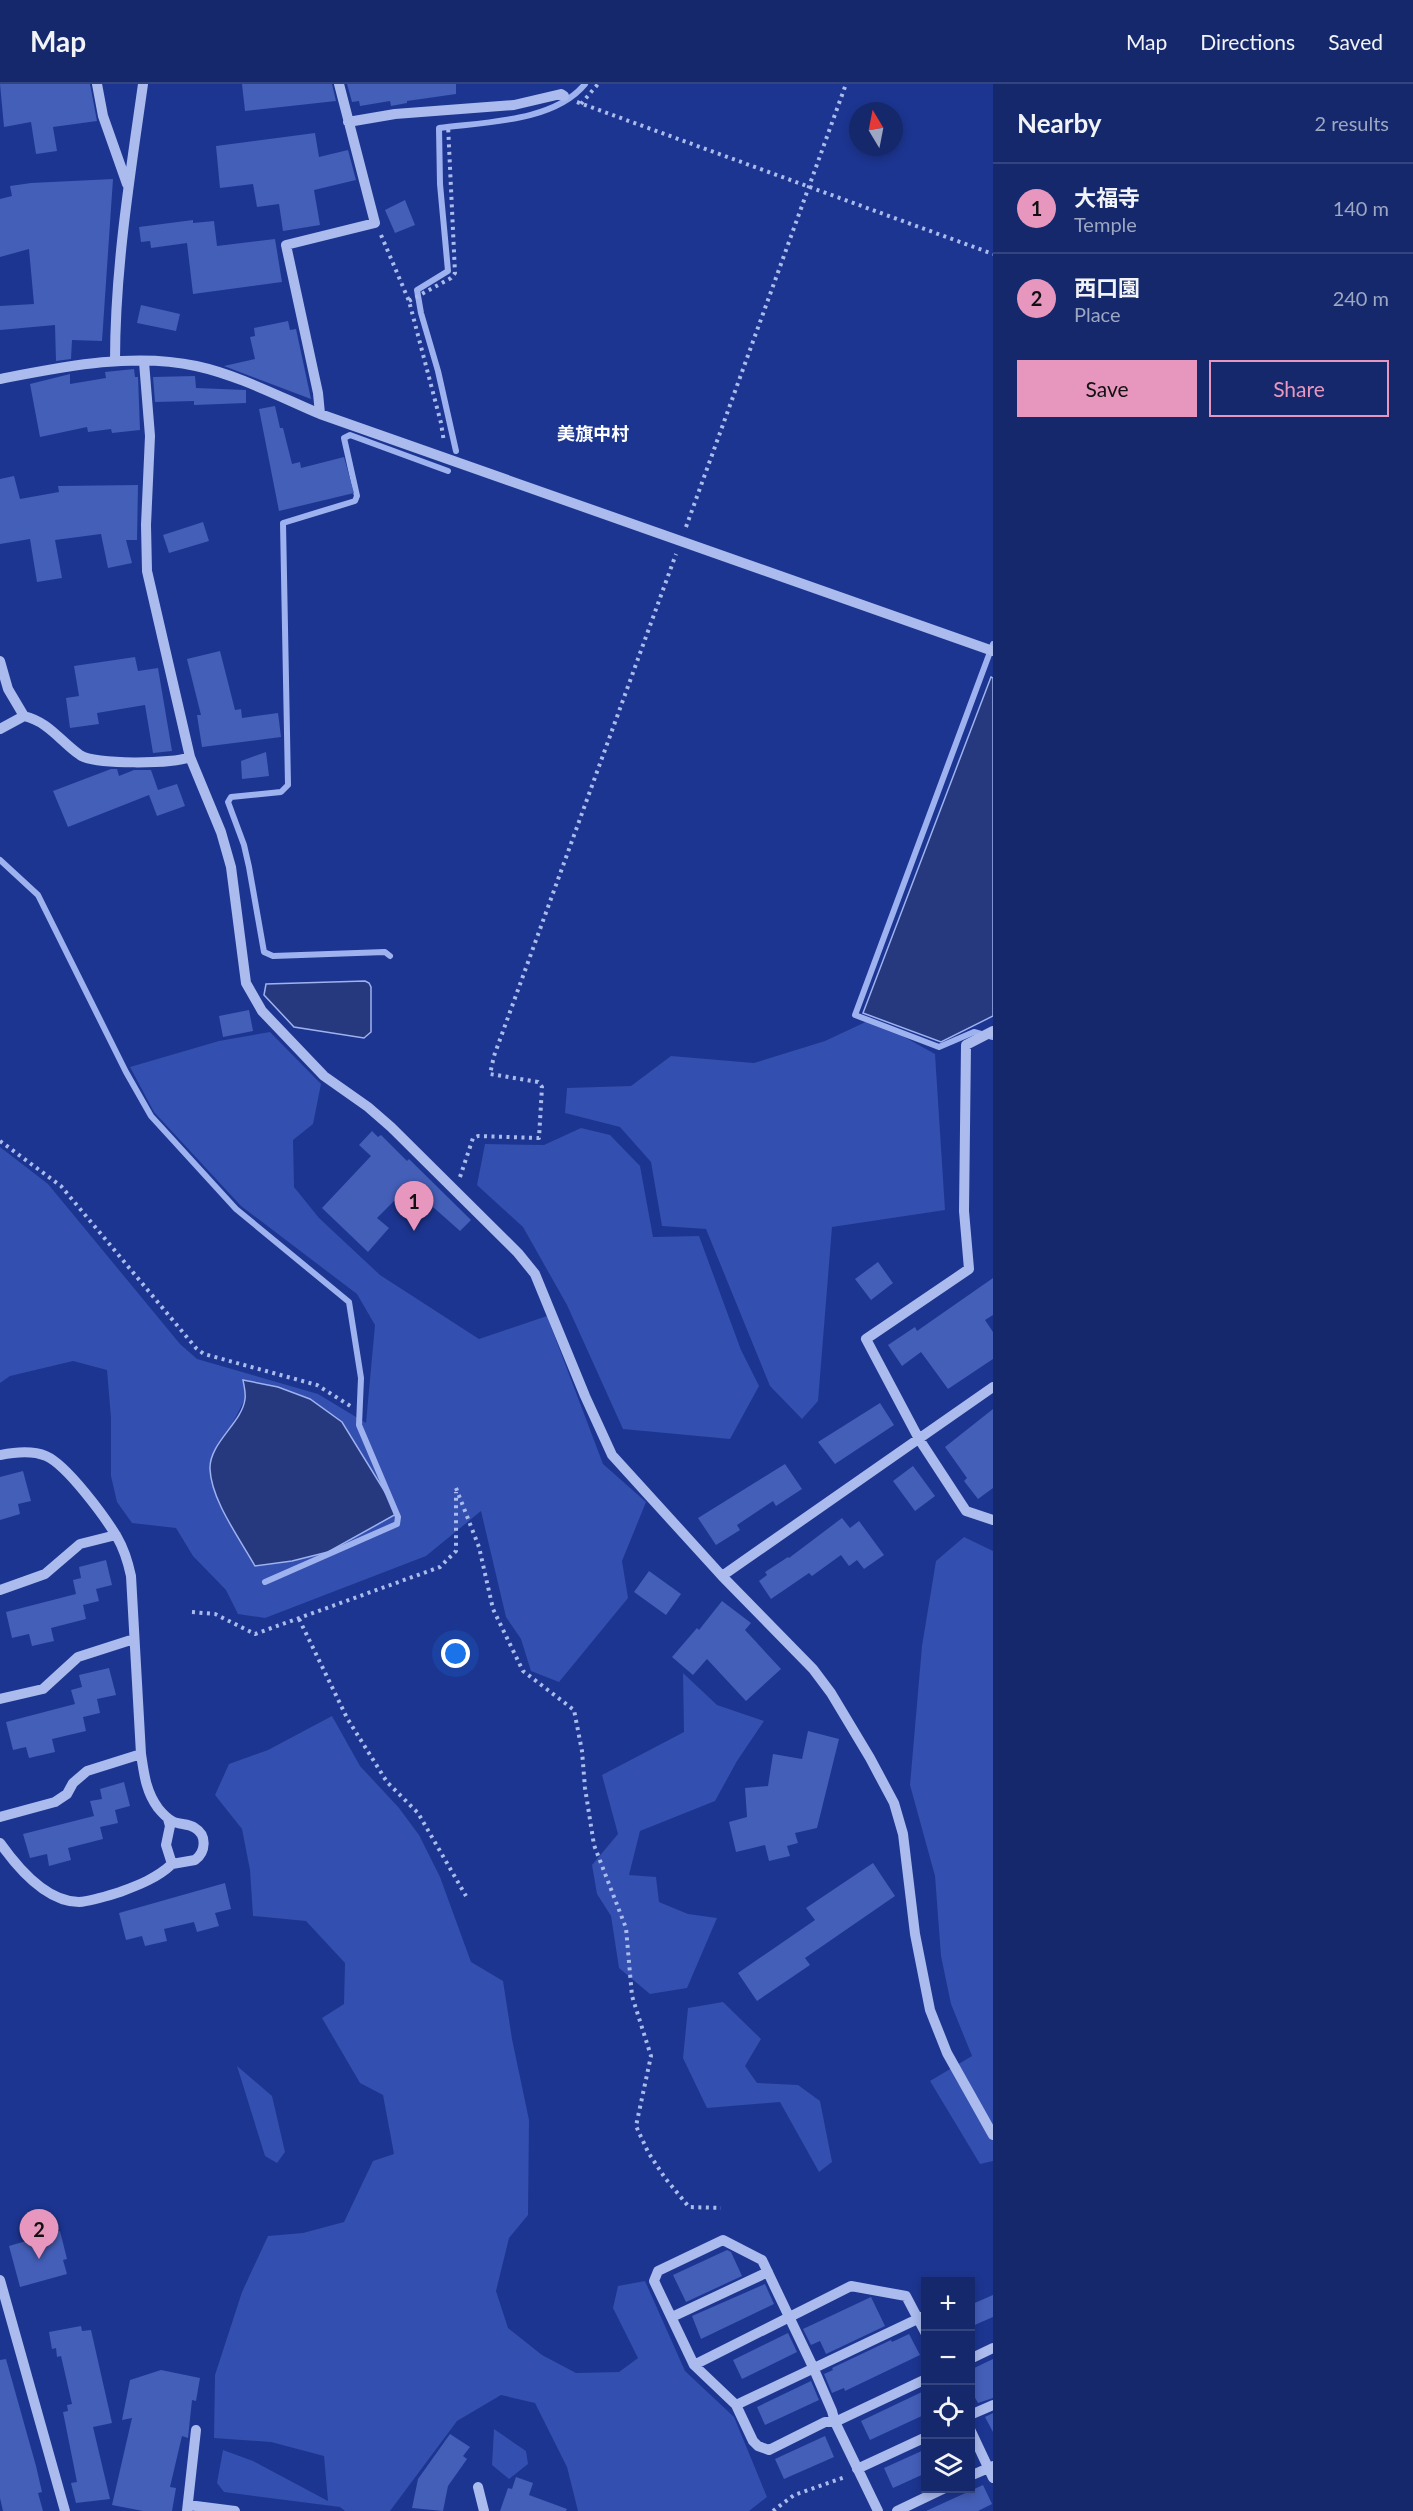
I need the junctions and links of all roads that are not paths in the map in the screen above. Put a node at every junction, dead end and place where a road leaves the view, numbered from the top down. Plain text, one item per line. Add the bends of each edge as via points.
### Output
1 (97, 84) edge
2 (143, 84) edge
3 (339, 84) edge
4 (569, 98) road end
5 (348, 122) junction
6 (128, 187) junction
7 (115, 361) junction
8 (144, 362) junction
9 (0, 379) edge
10 (320, 414) junction
11 (993, 651) edge
12 (0, 661) edge
13 (24, 716) junction
14 (0, 729) edge
15 (190, 757) junction
16 (993, 1032) edge
17 (993, 1387) edge
18 (919, 1439) junction
19 (0, 1455) edge
20 (993, 1520) edge
21 (116, 1535) junction
22 (722, 1576) junction
23 (0, 1590) edge
24 (134, 1639) junction
25 (0, 1699) edge
26 (141, 1754) junction
27 (0, 1817) edge
28 (168, 1819) junction
29 (0, 1843) edge
30 (172, 1864) junction
31 (993, 2135) edge
32 (768, 2272) junction
33 (0, 2280) edge
34 (921, 2316) edge
35 (921, 2317) edge
36 (672, 2318) junction
37 (790, 2318) junction
38 (993, 2348) edge
39 (975, 2357) edge
40 (694, 2365) junction
41 (813, 2367) junction
42 (921, 2381) edge
43 (736, 2405) junction
44 (993, 2405) edge
45 (975, 2413) edge
46 (835, 2422) junction
47 (196, 2430) dead end
48 (922, 2439) edge
49 (975, 2439) edge
50 (859, 2471) junction
51 (991, 2471) edge
52 (975, 2475) edge
53 (478, 2487) dead end
54 (935, 2493) edge
55 (188, 2508) edge
56 (65, 2511) edge
57 (235, 2511) edge
58 (484, 2511) edge
59 (878, 2511) edge
60 (897, 2511) edge

1 - 6 street via 103,116
2 - 6 street
3 - 5 street
4 - 5 street via 561,94 514,105 395,114
5 - 10 street via 375,223 286,245
6 - 7 street
7 - 8 street
7 - 9 street
8 - 10 street via 195,366
8 - 15 street via 150,436 147,572
10 - 11 street
12 - 13 street via 6,683
13 - 14 street
13 - 15 street via 44,722 86,759 158,763
15 - 22 street via 225,843 235,884 246,983 254,1000 324,1076 391,1127 518,1253 535,1274 612,1455
16 - 18 street via 966,1045 964,1210 969,1269 866,1338
17 - 18 street
18 - 20 street via 966,1511
18 - 22 street
19 - 21 street via 30,1452 59,1464
21 - 23 street via 80,1544 45,1574
21 - 24 street via 128,1559 131,1576
22 - 31 street via 813,1669 894,1803 907,1854 915,1934 930,2010 947,2054
24 - 25 street via 78,1657 43,1689
24 - 26 street
26 - 27 street via 87,1771 55,1802
26 - 28 street via 149,1795
28 - 30 street via 166,1845
28 - 30 street via 198,1830 204,1843 195,1860
29 - 30 street via 12,1860 49,1892 71,1901 132,1888 162,1874
32 - 36 street
32 - 36 street via 762,2260 723,2240 658,2271 654,2281
32 - 37 street
33 - 56 street
34 - 37 street via 906,2296 851,2286
35 - 41 street
36 - 40 street
37 - 40 street
37 - 41 street
38 - 39 street
40 - 43 street
41 - 43 street
41 - 46 street
42 - 46 street
43 - 46 street via 753,2441 769,2450 825,2422
44 - 45 street
46 - 50 street
47 - 55 street
48 - 50 street
49 - 51 street
50 - 59 street
51 - 52 street
53 - 58 street
54 - 60 street
55 - 57 street

